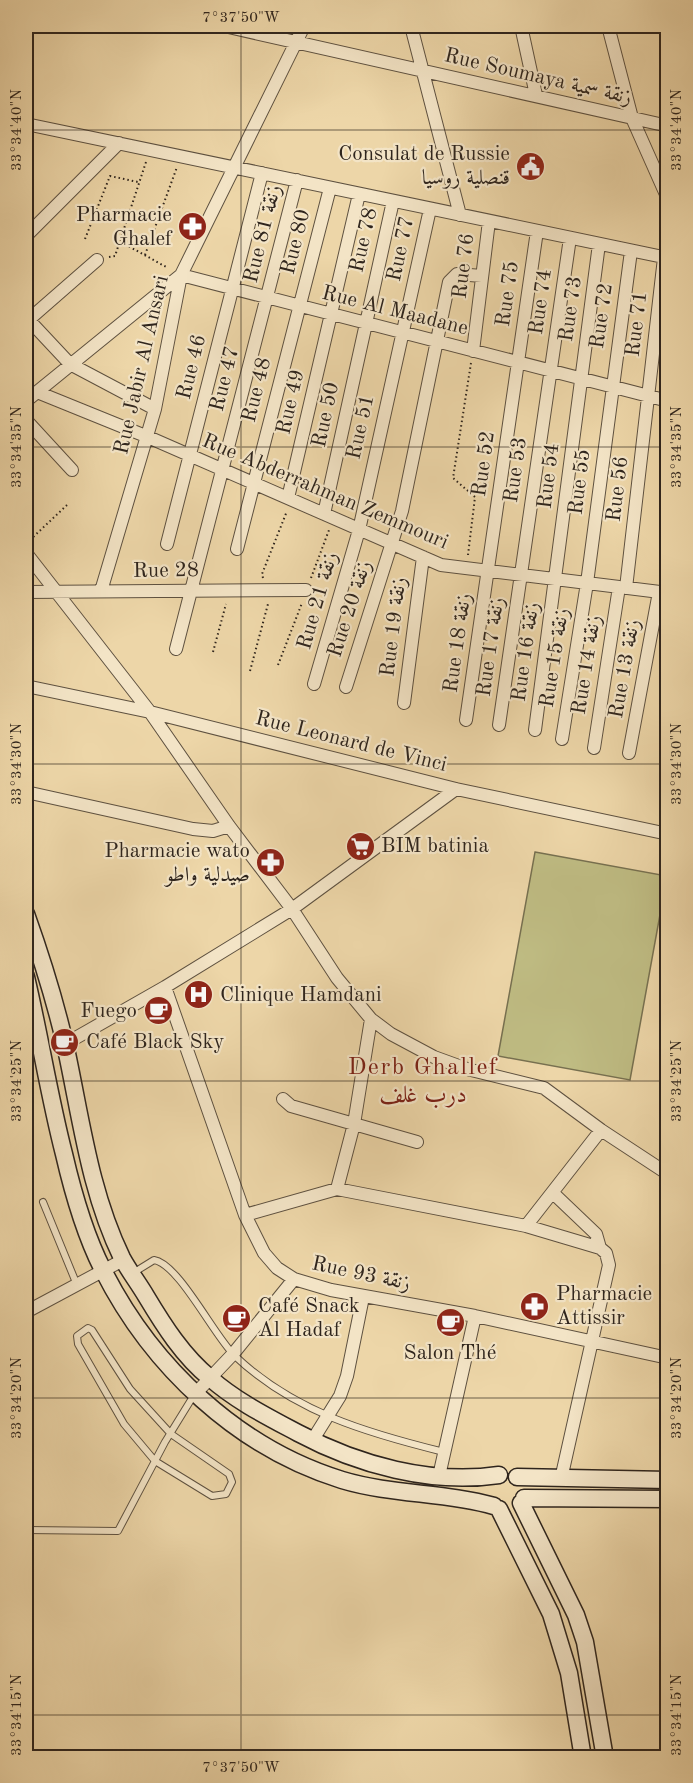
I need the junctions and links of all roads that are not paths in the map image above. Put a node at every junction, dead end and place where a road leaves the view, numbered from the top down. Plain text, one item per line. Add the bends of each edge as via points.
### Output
1 (224, 26) edge
2 (304, 26) edge
3 (411, 26) edge
4 (520, 26) edge
5 (608, 26) edge
6 (295, 41) junction
7 (423, 70) junction
8 (536, 96) junction
9 (632, 118) junction
10 (26, 124) edge
11 (668, 126) edge
12 (119, 143) junction
13 (235, 168) junction
14 (262, 173) junction
15 (297, 180) junction
16 (330, 188) junction
17 (359, 194) junction
18 (668, 199) edge
19 (393, 201) junction
20 (430, 208) junction
21 (460, 215) junction
22 (489, 221) junction
23 (537, 231) junction
24 (26, 236) edge
25 (570, 238) junction
26 (599, 244) junction
27 (631, 250) junction
28 (666, 258) edge
29 (97, 260) road end
30 (181, 275) junction
31 (482, 276) junction
32 (232, 290) junction
33 (266, 298) junction
34 (299, 307) junction
35 (331, 315) junction
36 (26, 320) edge
37 (366, 324) junction
38 (402, 333) junction
39 (437, 342) junction
40 (473, 351) junction
41 (518, 362) junction
42 (70, 364) junction
43 (551, 371) junction
44 (581, 379) junction
45 (613, 387) junction
46 (37, 392) junction
47 (648, 396) junction
48 (26, 401) edge
49 (668, 401) edge
50 (155, 408) junction
51 (26, 420) edge
52 (148, 437) junction
53 (189, 455) junction
54 (72, 470) dead end
55 (222, 470) junction
56 (254, 483) junction
57 (288, 498) junction
58 (324, 514) junction
59 (359, 530) junction
60 (392, 543) junction
61 (166, 544) dead end
62 (237, 549) dead end
63 (26, 553) edge
64 (423, 557) junction
65 (488, 571) junction
66 (521, 575) junction
67 (555, 579) junction
68 (587, 583) junction
69 (623, 587) junction
70 (192, 589) junction
71 (306, 590) dead end
72 (101, 591) junction
73 (26, 592) edge
74 (57, 592) junction
75 (663, 592) edge
76 (176, 649) dead end
77 (314, 684) dead end
78 (26, 686) edge
79 (346, 687) dead end
80 (404, 703) dead end
81 (150, 712) junction
82 (466, 720) dead end
83 (499, 725) dead end
84 (535, 730) dead end
85 (562, 739) dead end
86 (594, 748) dead end
87 (629, 753) dead end
88 (456, 789) junction
89 (26, 792) edge
90 (229, 826) junction
91 (668, 834) edge
92 (292, 909) junction
93 (26, 914) edge
94 (26, 977) edge
95 (165, 987) junction
96 (371, 1019) junction
97 (65, 1044) junction
98 (283, 1099) dead end
99 (354, 1125) junction
100 (601, 1130) junction
101 (417, 1142) dead end
102 (668, 1174) edge
103 (337, 1189) junction
104 (553, 1192) junction
105 (43, 1202) dead end
106 (246, 1215) junction
107 (526, 1226) junction
108 (600, 1248) junction
109 (128, 1267) junction
110 (103, 1270) junction
111 (294, 1279) junction
112 (76, 1285) junction
113 (363, 1297) junction
114 (26, 1312) edge
115 (475, 1316) junction
116 (592, 1340) junction
117 (233, 1354) junction
118 (668, 1358) edge
119 (211, 1379) junction
120 (195, 1394) junction
121 (327, 1418) junction
122 (171, 1434) junction
123 (312, 1441) junction
124 (445, 1452) junction
125 (155, 1461) junction
126 (499, 1475) junction
127 (439, 1476) junction
128 (517, 1477) junction
129 (561, 1479) junction
130 (668, 1480) edge
131 (668, 1499) edge
132 (522, 1501) junction
133 (497, 1507) junction
134 (26, 1530) edge
135 (583, 1758) edge
136 (605, 1758) edge

1 - 6 street, Rue Soumaya زنقة سمية
2 - 6 street, Rue Jabir Al Ansari
3 - 7 street
4 - 8 street
5 - 9 street
6 - 7 street, Rue Soumaya زنقة سمية
6 - 13 street, Rue Jabir Al Ansari
7 - 8 street, Rue Soumaya زنقة سمية
7 - 21 street
8 - 9 street, Rue Soumaya زنقة سمية
9 - 11 street, Rue Soumaya زنقة سمية
9 - 18 street
10 - 12 street
12 - 13 street
12 - 24 street
13 - 14 street
13 - 30 street, Rue Jabir Al Ansari
14 - 15 street
14 - 32 street, Rue 46
15 - 16 street
15 - 33 street, Rue 81 زنقة
16 - 17 street
16 - 34 street, Rue 80
17 - 19 street
17 - 35 street, Rue 49
19 - 20 street
19 - 37 street, Rue 78
20 - 21 street
20 - 38 street, Rue 77
21 - 22 street
22 - 23 street
22 - 31 street, Rue 76
23 - 25 street
23 - 41 street, Rue 75
25 - 26 street
25 - 43 street, Rue 74
26 - 27 street
26 - 44 street, Rue 73
27 - 28 street
27 - 45 street, Rue 72
28 - 47 street, Rue 71
29 - 36 street
30 - 32 street, Rue Al Maadane
30 - 42 street
30 - 50 street, Rue Jabir Al Ansari
31 - 39 street, Rue 20 زنقة via 457,274 451,278
31 - 40 street, Rue 76
32 - 33 street, Rue Al Maadane
32 - 53 street, Rue 46
33 - 34 street, Rue Al Maadane
33 - 55 street, Rue 47
34 - 35 street, Rue Al Maadane
34 - 56 street, Rue 48
35 - 37 street, Rue Al Maadane
35 - 57 street, Rue 49
36 - 42 street
37 - 38 street, Rue Al Maadane
37 - 58 street, Rue 50
38 - 39 street, Rue Al Maadane
38 - 59 street, Rue 51
39 - 40 street, Rue Al Maadane
39 - 60 street, Rue 20 زنقة
40 - 41 street, Rue Al Maadane
41 - 43 street, Rue Al Maadane
41 - 65 street, Rue 52
42 - 46 street
42 - 50 street
43 - 44 street, Rue Al Maadane
43 - 66 street, Rue 53
44 - 45 street, Rue Al Maadane
44 - 67 street, Rue 54
45 - 47 street, Rue Al Maadane
45 - 68 street, Rue 55
46 - 48 street
46 - 52 street, Rue Abderrahman Zemmouri
47 - 49 street, Rue Al Maadane
47 - 69 street, Rue 56
50 - 52 street, Rue Jabir Al Ansari
51 - 54 street
52 - 53 street, Rue Abderrahman Zemmouri
52 - 72 street, Rue Jabir Al Ansari
53 - 55 street, Rue Abderrahman Zemmouri
53 - 61 street, Rue 46
55 - 56 street, Rue Abderrahman Zemmouri
55 - 70 street, Rue 47
56 - 57 street, Rue Abderrahman Zemmouri
56 - 62 street, Rue 48
57 - 58 street, Rue Abderrahman Zemmouri
58 - 59 street, Rue Abderrahman Zemmouri
59 - 60 street, Rue Abderrahman Zemmouri
59 - 77 street, Rue 21 زنقة
60 - 64 street, Rue Abderrahman Zemmouri
60 - 79 street, Rue 20 زنقة
63 - 74 street
64 - 65 street, Rue Abderrahman Zemmouri via 441,565
64 - 80 street, Rue 19 زنقة
65 - 66 street, Rue Abderrahman Zemmouri
65 - 82 street, Rue 18 زنقة
66 - 67 street, Rue Abderrahman Zemmouri
66 - 83 street, Rue 17 زنقة
67 - 68 street, Rue Abderrahman Zemmouri
67 - 84 street, Rue 16 زنقة
68 - 69 street, Rue Abderrahman Zemmouri
68 - 85 street, Rue 15 زنقة
69 - 75 street, Rue Abderrahman Zemmouri
69 - 86 street, Rue 14 زنقة
70 - 71 street, Rue 28
70 - 72 street, Rue 28
70 - 76 street, Rue 47
72 - 74 street, Rue 28
73 - 74 street, Rue 28
74 - 81 street
75 - 87 street, Rue 13 زنقة
78 - 81 street, Rue Leonard de Vinci
81 - 88 street, Rue Leonard de Vinci
81 - 90 street
88 - 91 street, Rue Leonard de Vinci
88 - 92 street
89 - 90 street via 193,829 213,831
90 - 92 street
92 - 95 street
92 - 96 street via 337,978
93 - 97 main road
94 - 110 main road via 64,1155
95 - 97 street
95 - 106 street, Rue 93 زنقة
96 - 99 street
96 - 100 street via 434,1057 544,1088
97 - 109 main road via 93,1180
98 - 99 street via 291,1106
99 - 101 street
99 - 103 street
100 - 102 street
100 - 104 street
103 - 106 street
103 - 107 street
104 - 107 street
104 - 108 street via 596,1234
105 - 112 lane
106 - 111 street, Rue 93 زنقة via 264,1253
107 - 108 street
108 - 116 street via 609,1265
109 - 110 street
109 - 117 lane via 154,1260 171,1268
109 - 119 main road via 160,1320
110 - 112 street
110 - 120 main road via 159,1355
111 - 113 street, Rue 93 زنقة
111 - 117 street
112 - 114 street
113 - 115 street, Rue 93 زنقة
113 - 121 street via 347,1376
115 - 116 street, Rue 93 زنقة
115 - 124 street
116 - 118 street, Rue 93 زنقة
116 - 129 street
117 - 119 street
117 - 121 lane via 261,1379
119 - 120 street
119 - 123 main road via 262,1415
120 - 122 lane
120 - 133 main road via 246,1433 327,1474 360,1484
121 - 123 street
121 - 124 lane
122 - 125 lane
122 - 125 lane via 229,1474 232,1482 226,1494 212,1496
122 - 125 lane via 130,1389 92,1330 84,1329 77,1336 83,1356 124,1424
123 - 127 main road via 362,1461
124 - 127 street
125 - 134 lane via 118,1531
126 - 127 main road
126 - 128 main road
126 - 133 main road via 488,1489
128 - 129 main road
128 - 132 main road via 524,1486
129 - 130 main road
131 - 132 main road
132 - 133 main road via 511,1510
132 - 136 main road via 585,1642
133 - 135 main road via 551,1614 569,1673

